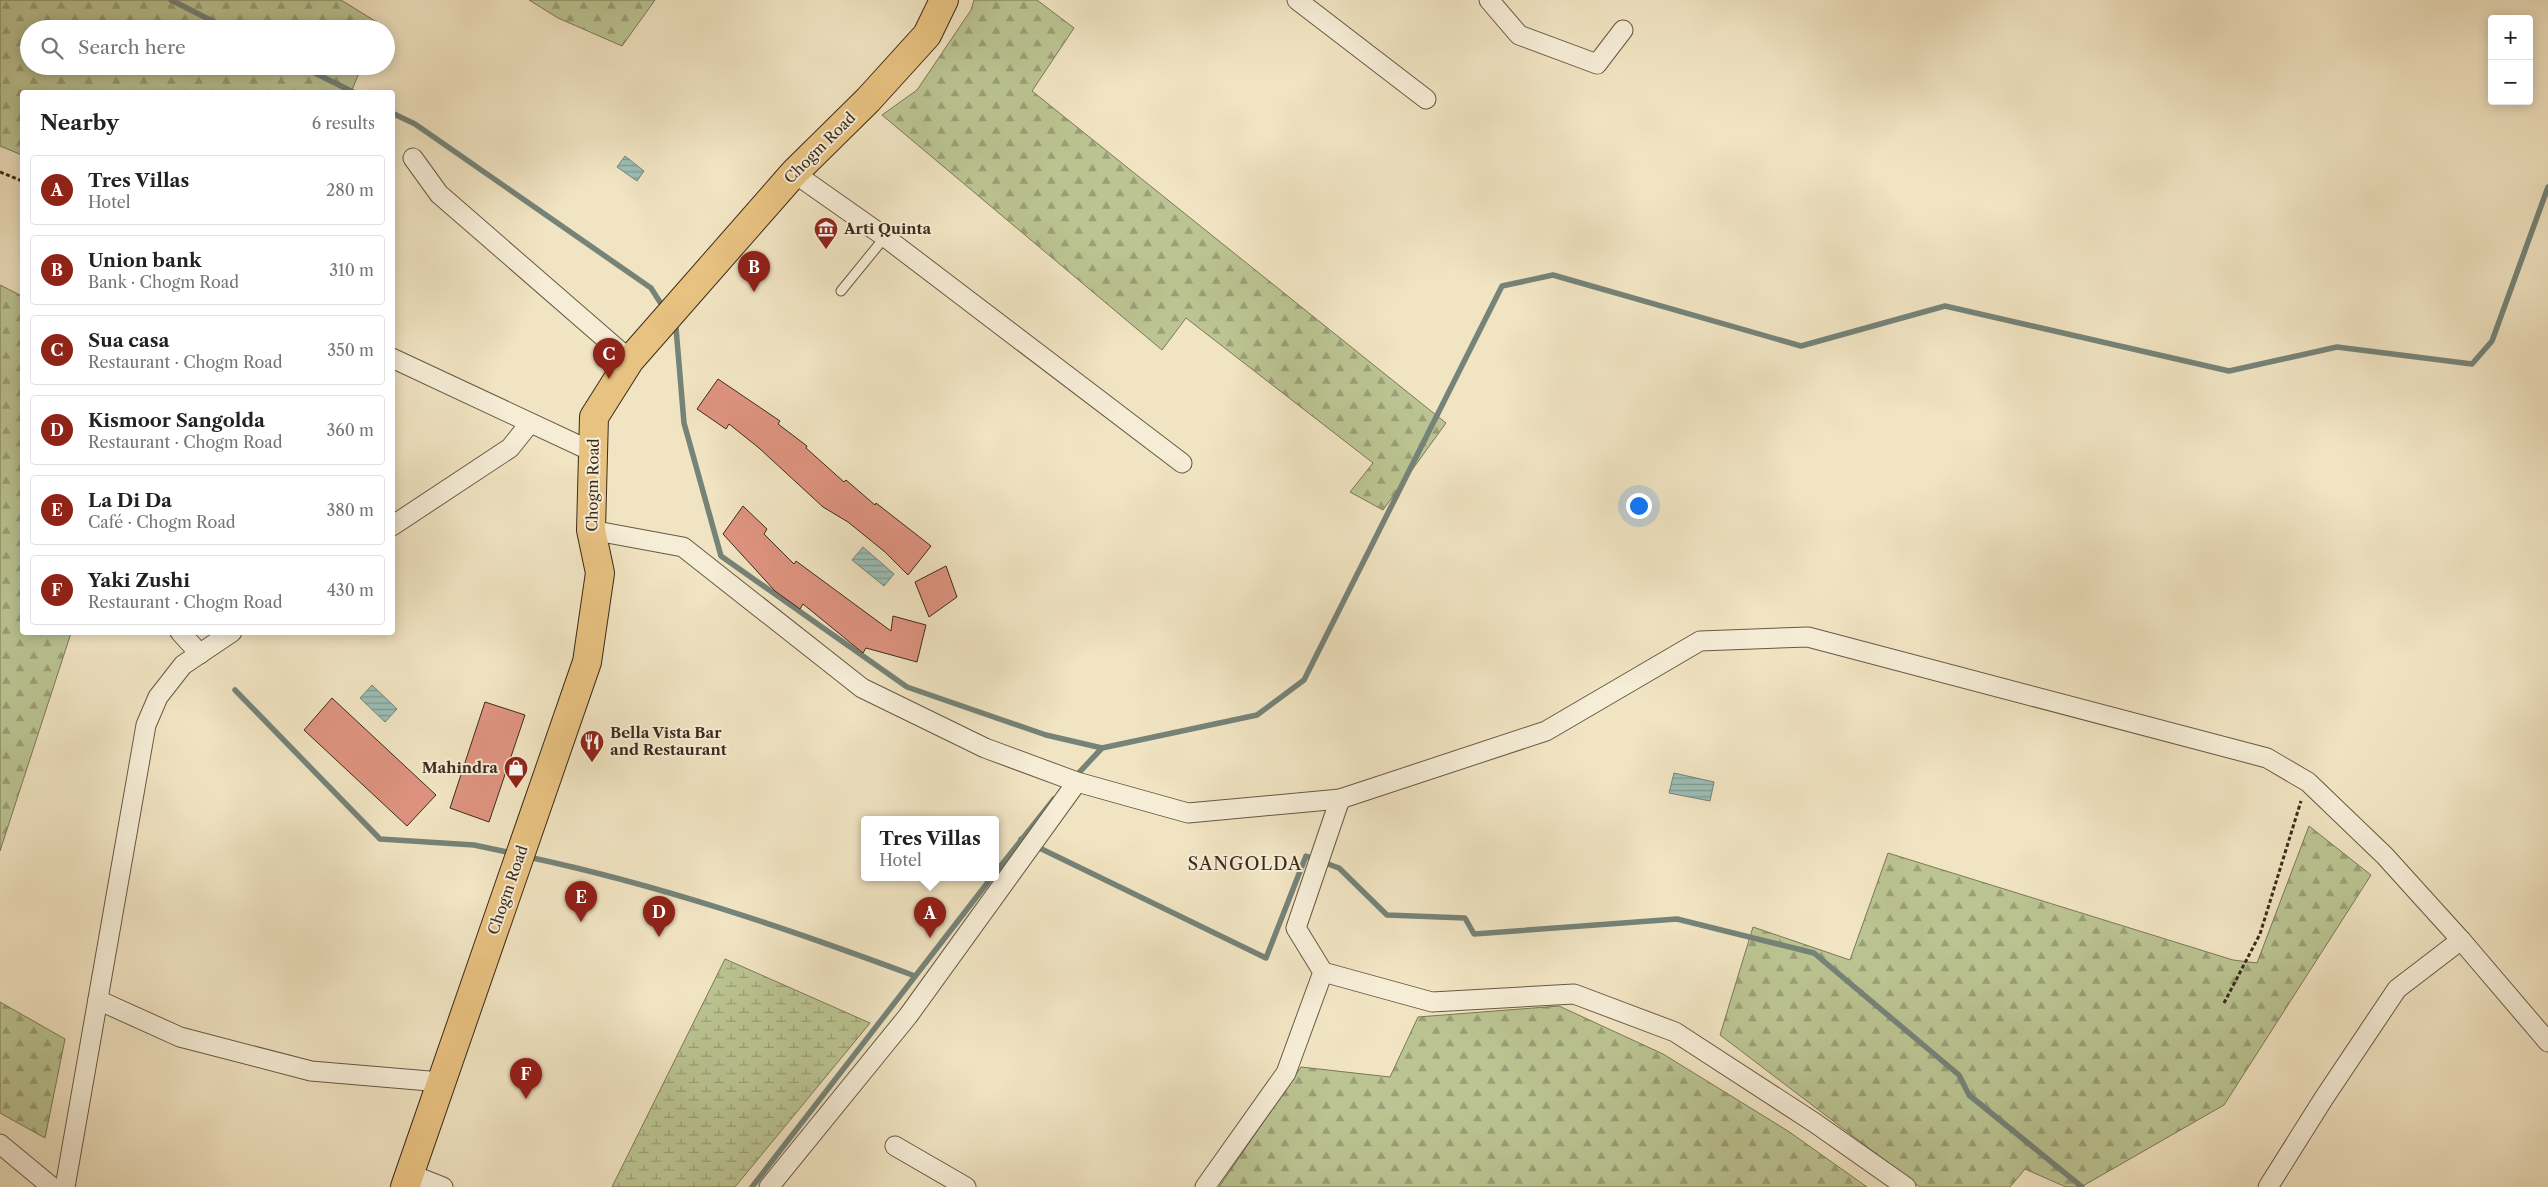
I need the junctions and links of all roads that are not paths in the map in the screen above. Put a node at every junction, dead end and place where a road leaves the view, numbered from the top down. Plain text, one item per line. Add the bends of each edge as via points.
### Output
1 (944, 0) edge
2 (1297, 0) edge
3 (1489, 0) edge
4 (1623, 30) dead end
5 (1426, 99) dead end
6 (413, 158) dead end
7 (794, 173) junction
8 (885, 237) junction
9 (841, 291) dead end
10 (395, 359) edge
11 (630, 360) junction
12 (530, 423) junction
13 (593, 452) junction
14 (1182, 463) dead end
15 (395, 524) edge
16 (591, 530) junction
17 (183, 635) edge
18 (228, 635) edge
19 (200, 654) junction
20 (1077, 782) junction
21 (1340, 799) junction
22 (2461, 940) junction
23 (1323, 972) junction
24 (98, 1000) junction
25 (2548, 1042) edge
26 (441, 1082) junction
27 (0, 1144) edge
28 (895, 1146) dead end
29 (407, 1180) edge
30 (52, 1187) edge
31 (65, 1187) edge
32 (443, 1187) edge
33 (769, 1187) edge
34 (966, 1187) edge
35 (1205, 1187) edge
36 (1906, 1187) edge
37 (2268, 1187) edge

1 - 7 main road, Chogm Road via 927,35 868,100
2 - 5 street
3 - 4 street via 1519,35 1597,64
6 - 11 street via 439,194
7 - 8 street
7 - 11 main road, Chogm Road
8 - 9 lane
8 - 14 street
10 - 12 street
11 - 13 main road, Chogm Road via 594,417
12 - 13 street
12 - 15 street via 510,448
13 - 16 main road, Chogm Road
16 - 20 street via 683,547 862,688 985,748
16 - 26 main road, Chogm Road via 600,574 587,662
17 - 19 street
18 - 19 street
19 - 24 street via 183,665 158,697 146,725
20 - 21 street via 1188,813
20 - 33 street via 908,1016
21 - 22 street via 1546,731 1700,641 1808,637 2267,758 2308,782 2385,856
21 - 23 street via 1296,928
22 - 25 street
22 - 37 street via 2397,989
23 - 35 street via 1286,1074
23 - 36 street via 1432,1002 1574,994 1675,1032
24 - 26 street via 180,1037 311,1071
24 - 31 street
26 - 29 main road, Chogm Road
27 - 30 street
28 - 34 street
29 - 32 street

